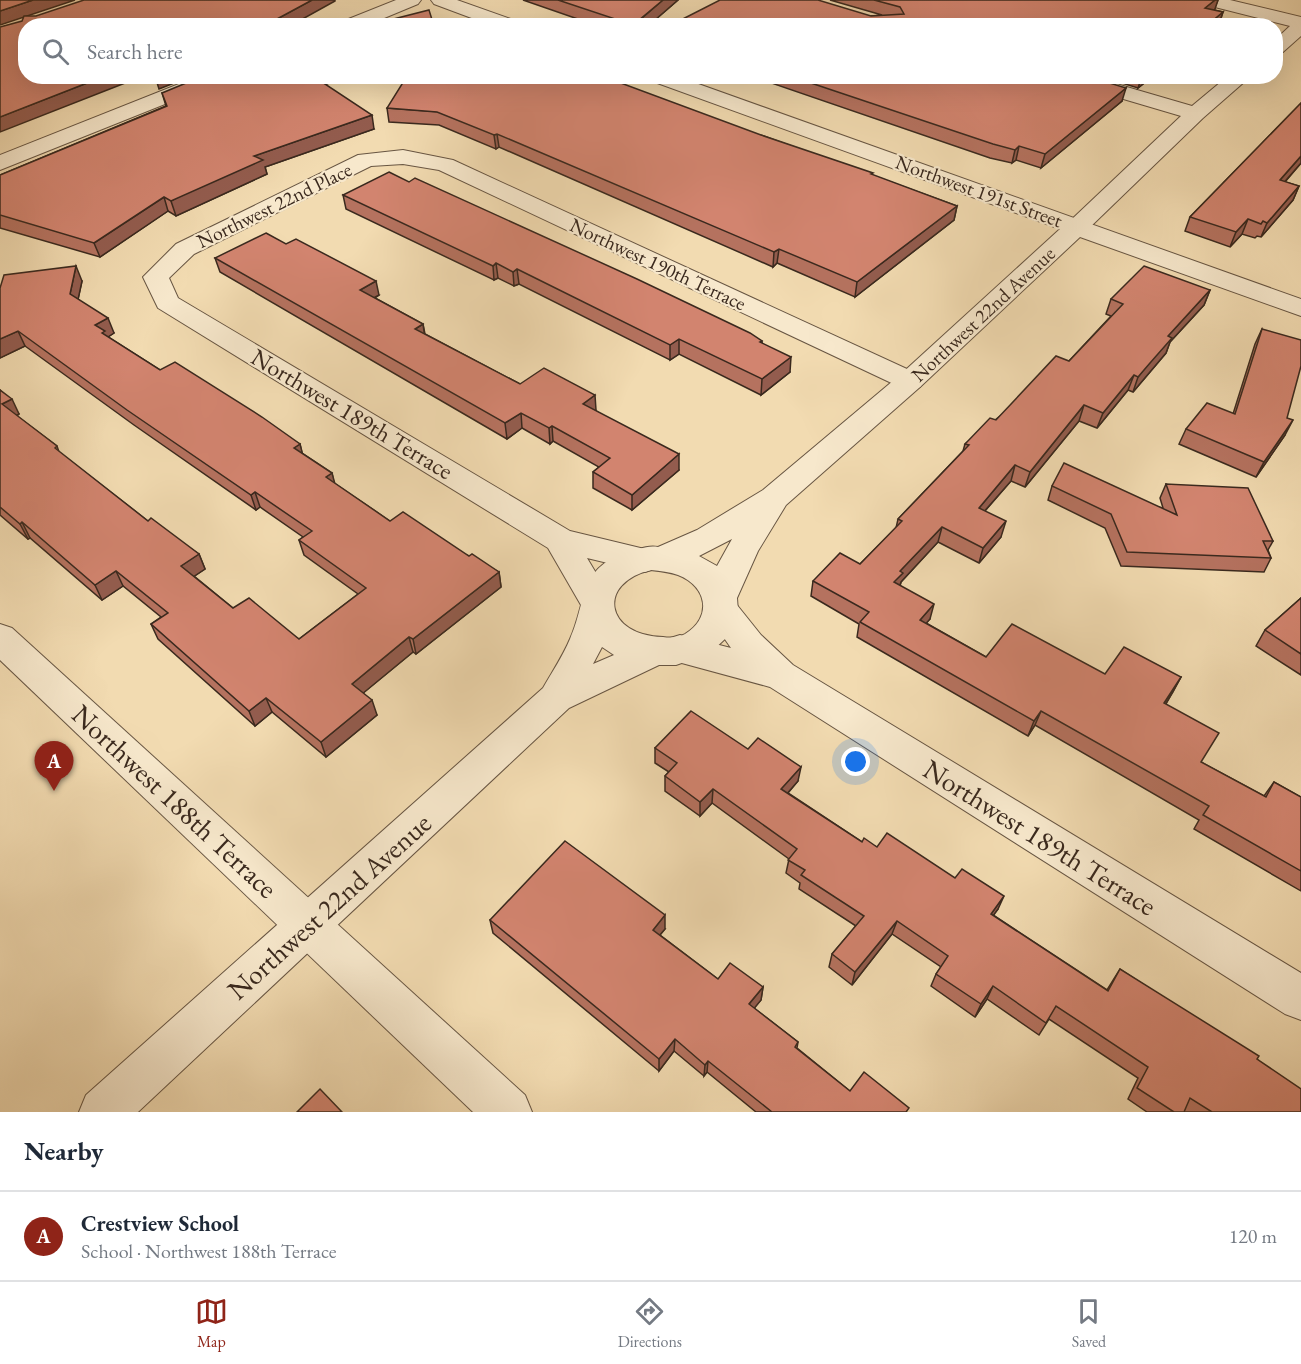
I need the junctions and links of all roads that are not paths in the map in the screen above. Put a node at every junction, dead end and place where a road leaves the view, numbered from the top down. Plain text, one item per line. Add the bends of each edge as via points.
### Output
1 (412, 0) edge
2 (440, 0) edge
3 (1209, 0) edge
4 (368, 18) edge
5 (490, 18) edge
6 (1278, 18) edge
7 (1283, 19) edge
8 (1301, 24) edge
9 (1283, 41) edge
10 (198, 84) edge
11 (679, 84) edge
12 (1093, 84) edge
13 (1232, 84) edge
14 (1196, 114) junction
15 (404, 157) joint
16 (0, 163) edge
17 (1078, 226) junction
18 (156, 277) joint
19 (1301, 308) edge
20 (910, 381) junction
21 (774, 498) junction
22 (560, 540) junction
23 (654, 559) junction
24 (721, 603) junction
25 (597, 608) junction
26 (0, 638) edge
27 (667, 651) junction
28 (780, 675) junction
29 (555, 698) junction
30 (308, 926) junction
31 (1301, 998) edge
32 (103, 1112) edge
33 (508, 1112) edge

1 - 4 street
2 - 5 street
3 - 6 street
7 - 8 street
8 - 9 street
10 - 16 street
11 - 17 street, Northwest 191st Street
12 - 14 street
13 - 14 street, Northwest 22nd Avenue
14 - 17 street, Northwest 22nd Avenue
15 - 18 street, Northwest 22nd Place via 366,160 185,249
15 - 20 street, Northwest 190th Terrace via 445,165
17 - 19 street, Northwest 191st Street
17 - 20 street, Northwest 22nd Avenue
18 - 22 street, Northwest 189th Terrace via 167,302
20 - 21 street, Northwest 22nd Avenue
21 - 23 street, Northwest 22nd Avenue via 708,538
21 - 24 street, Northwest 22nd Avenue via 742,549
22 - 23 street, Northwest 189th Terrace
22 - 25 street, Northwest 189th Terrace
23 - 24 street via 692,565 718,589
23 - 25 street via 631,562 614,572 603,584
24 - 27 street via 719,621 708,635 693,645
24 - 28 street, Northwest 189th Terrace via 741,638
25 - 27 street via 604,627 616,640 633,648
25 - 29 street, Northwest 22nd Avenue via 587,642
26 - 30 street, Northwest 188th Terrace
27 - 28 street, Northwest 189th Terrace
27 - 29 street, Northwest 22nd Avenue
28 - 31 street, Northwest 189th Terrace
29 - 30 street, Northwest 22nd Avenue
30 - 32 street, Northwest 22nd Avenue
30 - 33 street, Northwest 188th Terrace

